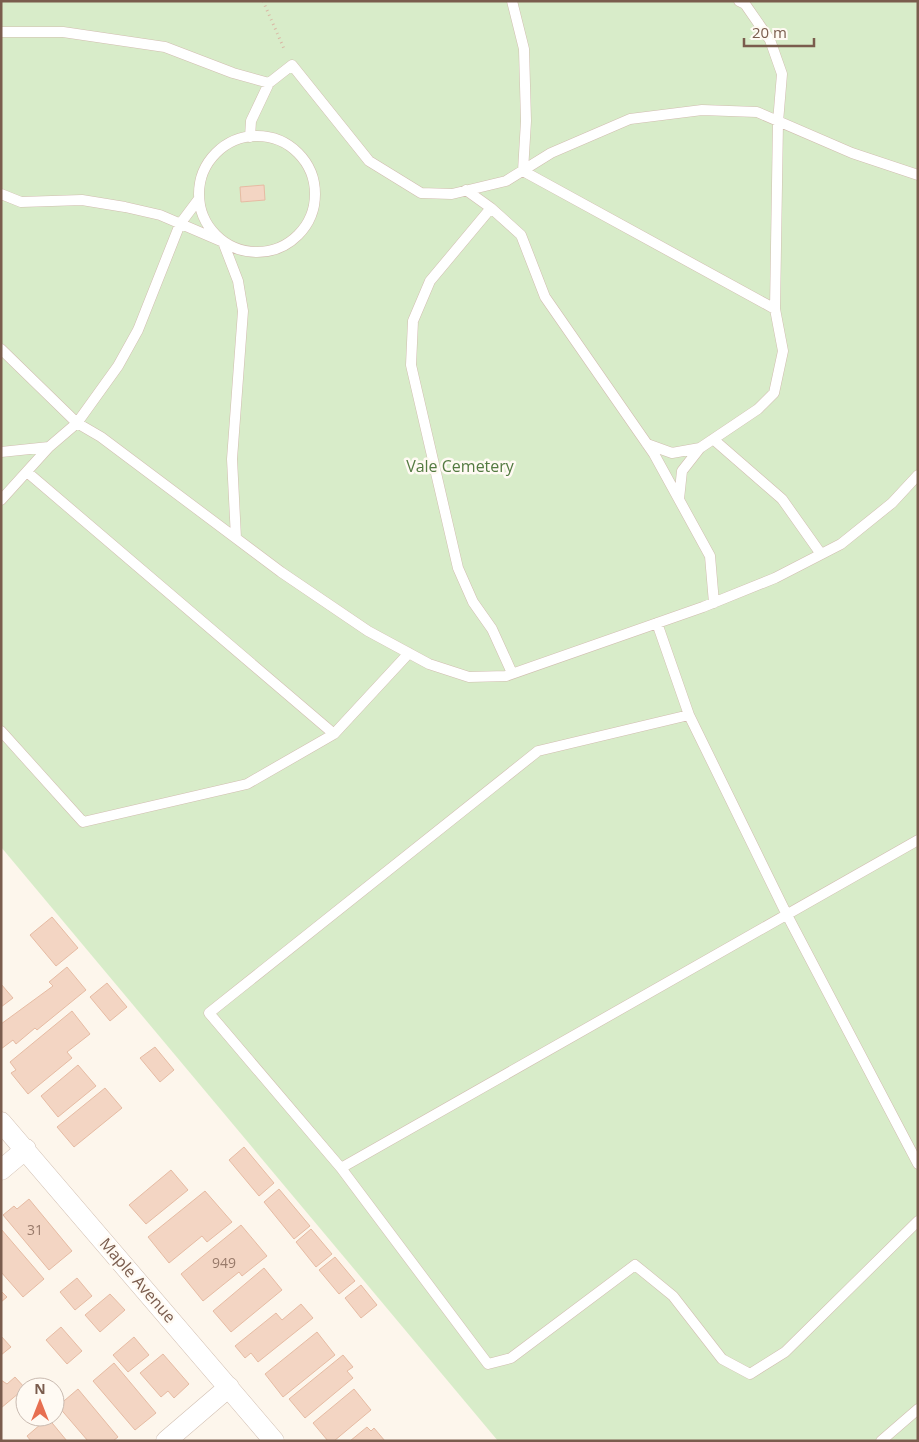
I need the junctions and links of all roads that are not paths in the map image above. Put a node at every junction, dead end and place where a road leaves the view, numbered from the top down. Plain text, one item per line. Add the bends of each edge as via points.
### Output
1 (512, 1) edge
2 (739, 1) edge
3 (1, 32) edge
4 (269, 83) junction
5 (778, 122) junction
6 (250, 137) junction
7 (523, 171) junction
8 (918, 175) edge
9 (466, 190) junction
10 (1, 194) edge
11 (198, 200) junction
12 (491, 208) junction
13 (180, 224) junction
14 (223, 242) junction
15 (775, 309) junction
16 (1, 349) edge
17 (77, 423) junction
18 (713, 439) junction
19 (647, 444) junction
20 (49, 447) junction
21 (700, 448) junction
22 (1, 452) edge
23 (27, 472) junction
24 (918, 475) edge
25 (1, 500) edge
26 (679, 500) junction
27 (236, 538) junction
28 (821, 554) junction
29 (714, 603) junction
30 (657, 623) junction
31 (409, 653) junction
32 (512, 673) junction
33 (689, 715) junction
34 (1, 731) edge
35 (334, 734) junction
36 (918, 840) edge
37 (786, 913) junction
38 (1, 1122) edge
39 (26, 1150) junction
40 (918, 1164) edge
41 (341, 1168) junction
42 (1, 1170) edge
43 (918, 1221) edge
44 (229, 1387) junction
45 (918, 1409) edge
46 (166, 1441) edge
47 (274, 1441) edge
48 (881, 1441) edge

1 - 7 lane via 524,49 526,121
2 - 5 lane via 745,4 770,40 782,74
3 - 4 lane via 63,32 165,47
4 - 6 lane via 251,121
4 - 9 lane via 292,65 369,161 421,193 452,194
5 - 7 lane via 757,112 702,110 630,119 551,153
5 - 8 lane via 852,153
5 - 15 lane
6 - 11 lane via 224,146 209,160 200,180
6 - 14 lane via 263,136 288,145 304,160 313,179 315,195 311,214 303,230 288,243 269,251 245,251
7 - 9 lane via 506,181
7 - 15 lane
9 - 12 lane
10 - 13 lane via 20,202 82,200 125,207 160,215
11 - 13 lane
11 - 14 lane via 205,222
12 - 19 lane via 521,235 546,297
12 - 32 lane via 430,281 413,321 411,365 458,568
13 - 14 lane
13 - 17 lane via 138,330 118,366
14 - 27 lane via 238,281 243,311 232,459
15 - 18 lane via 783,351 774,393 758,409
16 - 17 lane
17 - 20 lane
17 - 27 lane via 101,437
18 - 21 lane
18 - 28 lane via 782,499
19 - 21 lane via 672,453
19 - 26 lane
20 - 22 lane
20 - 23 lane
21 - 26 lane via 682,471
23 - 25 lane
23 - 35 lane
24 - 28 lane via 892,503 841,544
26 - 29 lane via 710,556
27 - 31 lane via 368,631
28 - 29 lane via 775,578
29 - 30 lane
30 - 32 lane
30 - 33 lane
31 - 32 lane via 429,664 469,677
31 - 35 lane
33 - 37 lane
33 - 41 lane via 538,751 209,1013
34 - 35 lane via 83,822 247,784
36 - 37 lane
37 - 40 lane
37 - 41 lane
38 - 39 street, Maple Avenue
39 - 42 street
39 - 44 street, Maple Avenue
41 - 43 lane via 488,1364 511,1358 635,1265 673,1296 722,1359 750,1374 785,1352
44 - 46 street
44 - 47 street, Maple Avenue
45 - 48 lane

